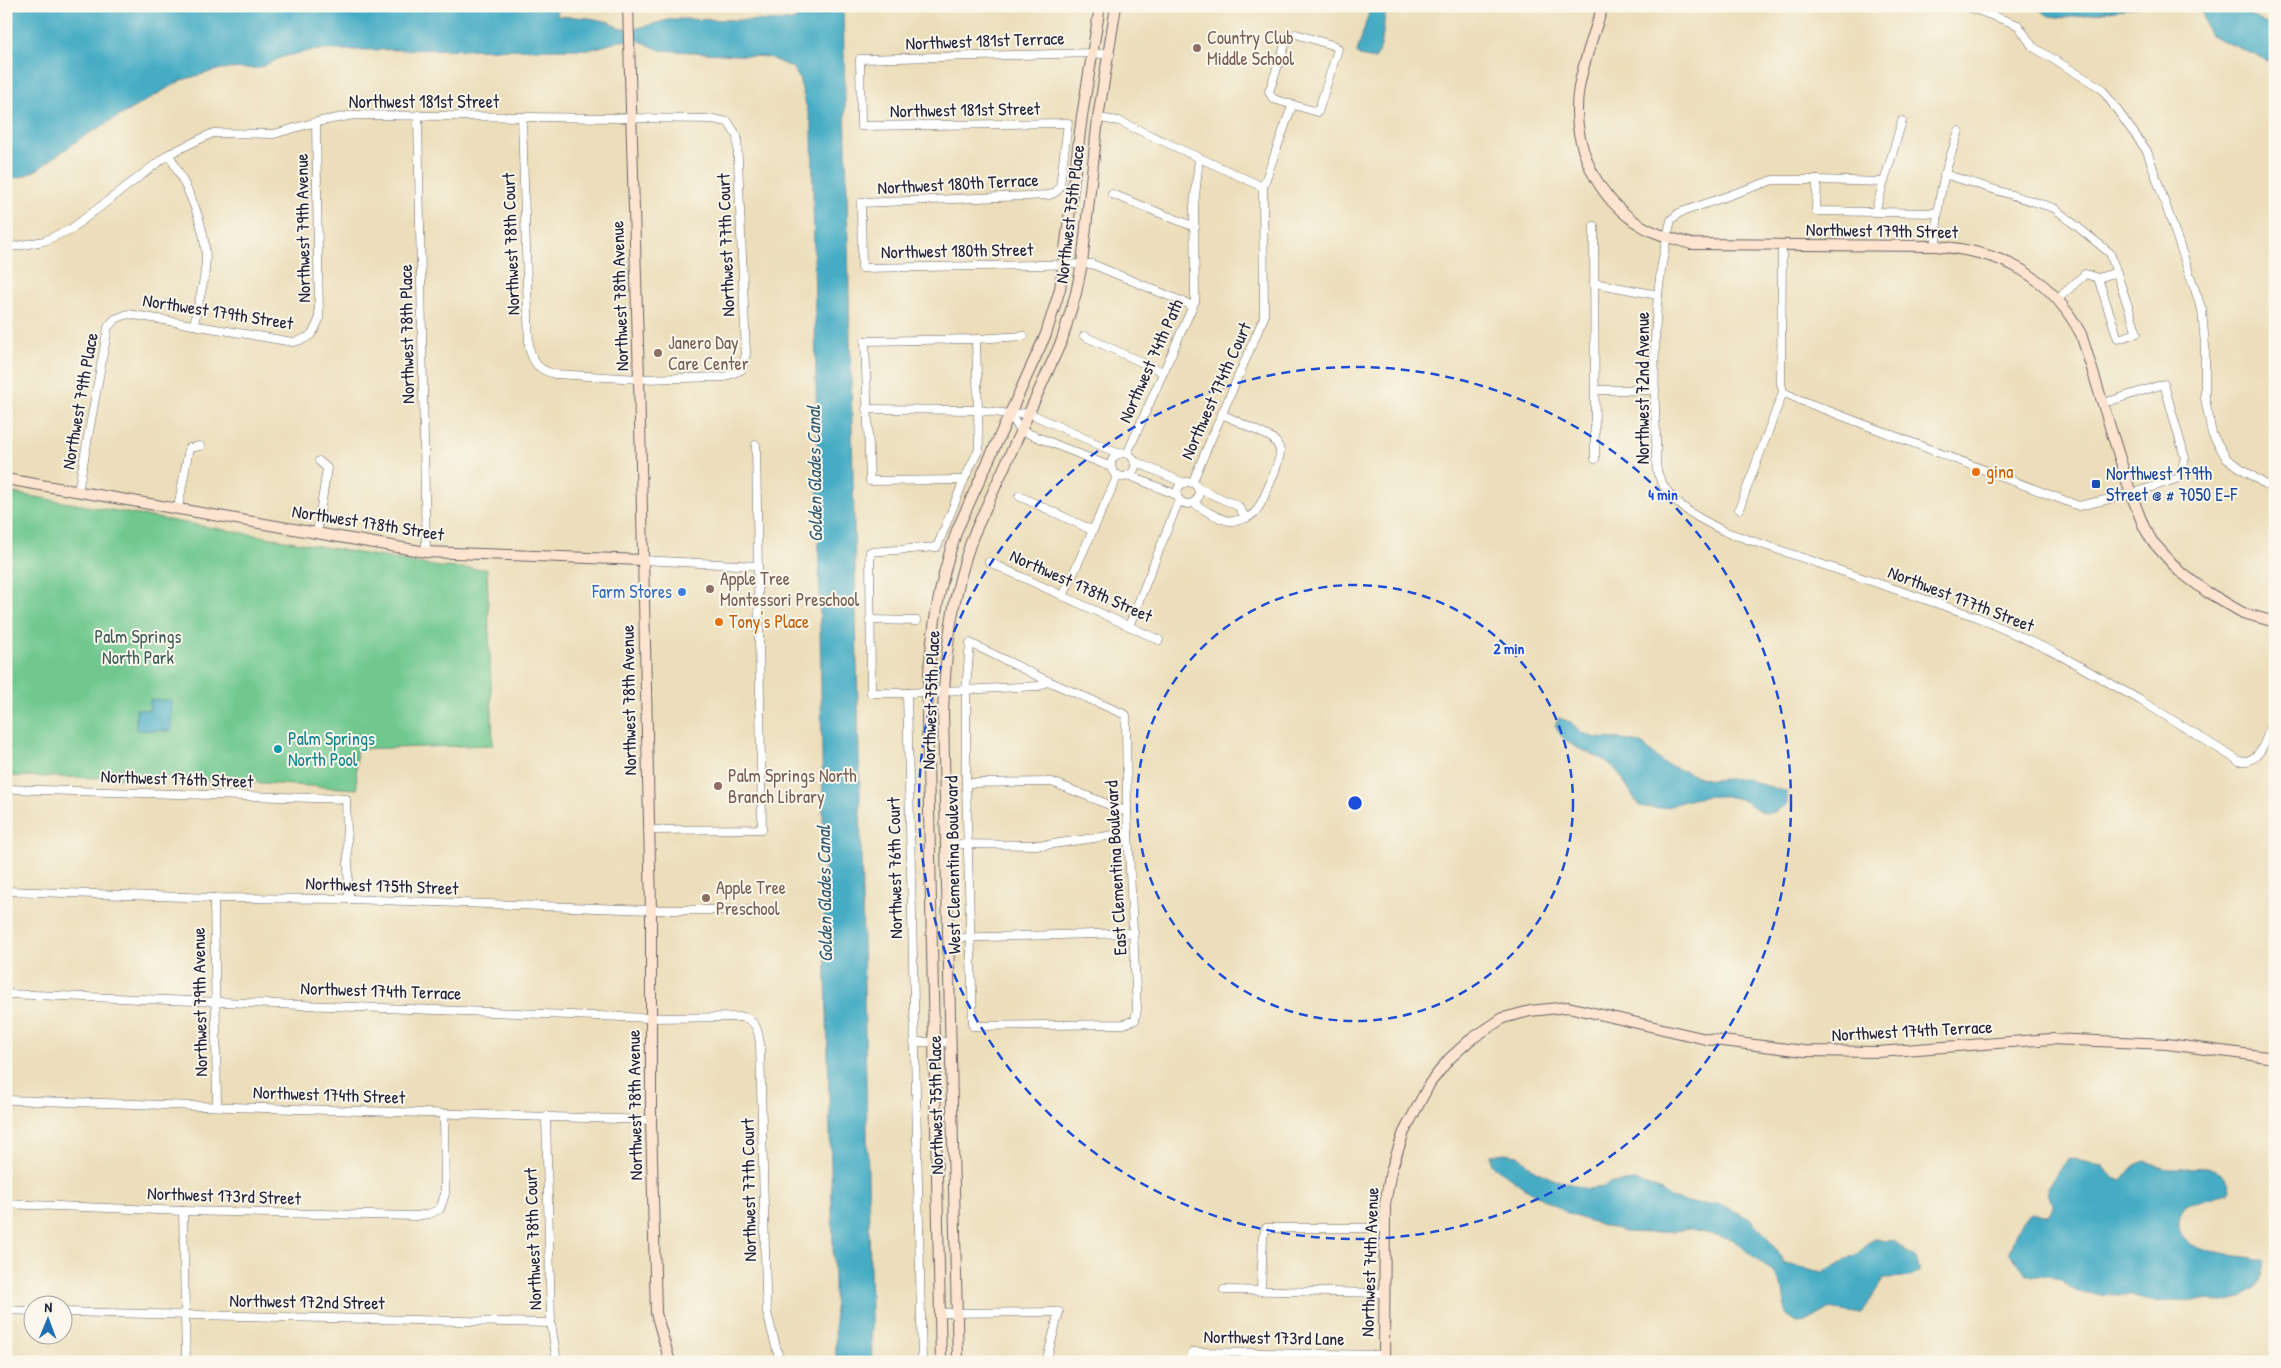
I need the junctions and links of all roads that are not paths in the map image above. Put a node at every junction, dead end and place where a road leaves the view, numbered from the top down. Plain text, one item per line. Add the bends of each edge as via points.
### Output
1 (628, 6) edge
2 (1100, 6) edge
3 (1116, 6) edge
4 (1603, 6) edge
5 (1966, 6) edge
6 (1093, 53) junction
7 (1110, 55) junction
8 (1292, 106) junction
9 (418, 116) junction
10 (522, 118) junction
11 (1098, 118) junction
12 (630, 119) junction
13 (1902, 121) dead end
14 (316, 122) junction
15 (728, 122) joint
16 (861, 126) joint
17 (1960, 131) dead end
18 (169, 154) junction
19 (1199, 158) junction
20 (1944, 174) junction
21 (1817, 180) junction
22 (1883, 182) junction
23 (1263, 187) junction
24 (1056, 192) joint
25 (1112, 194) dead end
26 (1875, 212) junction
27 (1936, 213) junction
28 (1594, 226) dead end
29 (1195, 227) junction
30 (1666, 237) junction
31 (1782, 245) junction
32 (1936, 246) junction
33 (6, 248) edge
34 (1064, 264) junction
35 (1082, 264) junction
36 (862, 268) joint
37 (2117, 272) junction
38 (2098, 278) junction
39 (1594, 283) junction
40 (1658, 295) junction
41 (2058, 299) junction
42 (1193, 306) junction
43 (115, 318) joint
44 (194, 325) junction
45 (314, 333) joint
46 (1024, 336) dead end
47 (1084, 336) dead end
48 (976, 339) junction
49 (1163, 372) junction
50 (639, 378) junction
51 (1594, 390) junction
52 (1655, 390) junction
53 (1784, 392) junction
54 (2104, 403) junction
55 (866, 409) junction
56 (978, 410) junction
57 (1029, 413) junction
58 (1010, 414) junction
59 (1222, 414) junction
60 (1020, 430) junction
61 (200, 446) dead end
62 (756, 446) dead end
63 (1123, 454) junction
64 (1595, 459) dead end
65 (318, 461) dead end
66 (1134, 461) junction
67 (1111, 467) junction
68 (1128, 475) junction
69 (1118, 476) junction
70 (6, 479) edge
71 (964, 480) junction
72 (1192, 485) junction
73 (2275, 491) edge
74 (78, 492) junction
75 (2131, 494) junction
76 (1019, 496) dead end
77 (1178, 497) junction
78 (1193, 503) junction
79 (178, 508) junction
80 (1739, 509) dead end
81 (1246, 518) junction
82 (1702, 521) joint
83 (1092, 530) junction
84 (317, 533) junction
85 (426, 552) junction
86 (642, 560) junction
87 (989, 562) dead end
88 (758, 566) junction
89 (1063, 596) junction
90 (870, 620) junction
91 (916, 621) dead end
92 (2275, 622) edge
93 (1129, 626) junction
94 (1159, 640) dead end
95 (1048, 681) junction
96 (966, 690) junction
97 (927, 691) junction
98 (944, 691) junction
99 (907, 693) junction
100 (2275, 711) edge
101 (966, 784) junction
102 (6, 789) edge
103 (1127, 812) junction
104 (648, 830) junction
105 (1128, 833) junction
106 (968, 843) junction
107 (946, 844) junction
108 (6, 891) edge
109 (214, 898) junction
110 (349, 900) junction
111 (650, 910) junction
112 (757, 910) dead end
113 (931, 911) junction
114 (1134, 933) junction
115 (948, 938) junction
116 (969, 938) junction
117 (6, 994) edge
118 (214, 1001) junction
119 (651, 1018) junction
120 (753, 1021) joint
121 (973, 1026) joint
122 (914, 1042) junction
123 (934, 1042) junction
124 (950, 1042) junction
125 (2275, 1058) edge
126 (1450, 1059) joint
127 (6, 1100) edge
128 (217, 1105) junction
129 (444, 1114) junction
130 (546, 1116) junction
131 (651, 1120) junction
132 (6, 1204) edge
133 (183, 1210) junction
134 (1384, 1228) junction
135 (1224, 1290) dead end
136 (1261, 1291) junction
137 (1384, 1293) junction
138 (6, 1310) edge
139 (22, 1311) edge
140 (72, 1312) edge
141 (940, 1313) junction
142 (957, 1313) junction
143 (185, 1314) junction
144 (551, 1323) junction
145 (1384, 1358) edge
146 (778, 1360) edge
147 (186, 1362) edge
148 (557, 1362) edge
149 (670, 1362) edge
150 (922, 1362) edge
151 (942, 1362) edge
152 (958, 1362) edge
153 (1046, 1362) edge
154 (1190, 1362) edge

1 - 12 street, Northwest 78th Avenue
2 - 6 street, Northwest 75th Place
3 - 7 street, Northwest 75th Place
4 - 30 street, Northwest 179th Street via 1579,86 1576,110 1582,148 1589,167 1614,203 1634,222
5 - 73 street via 2018,25 2033,47 2101,88 2147,150 2202,310 2205,398 2212,434 2227,459
6 - 7 street, Northwest 181st Terrace
6 - 16 street, Northwest 181st Terrace via 860,59
6 - 34 street, Northwest 75th Place
7 - 11 street, Northwest 75th Place
8 - 8 street via 1273,99 1269,92 1288,36 1296,34 1335,46 1338,53 1320,110 1315,112
8 - 23 street, Northwest 174th Court
9 - 10 street, Northwest 181st Street
9 - 14 street, Northwest 181st Street via 354,114
9 - 85 street, Northwest 78th Place
10 - 12 street, Northwest 181st Street
10 - 50 street, Northwest 78th Court via 532,361 545,372 555,374
11 - 19 street via 1119,121
11 - 35 street, Northwest 75th Place
12 - 15 street, Northwest 181st Street via 713,119
12 - 50 street, Northwest 78th Avenue
13 - 22 street
14 - 18 street, Northwest 181st Street via 274,134 213,133
14 - 45 street, Northwest 79th Avenue via 320,319
15 - 50 street, Northwest 77th Court via 737,136 746,354 742,370 724,378
16 - 24 street, Northwest 181st Street via 1068,123 1060,186
17 - 20 street
18 - 33 street, Northwest 181st Street via 71,229 44,241
18 - 44 street via 192,197 206,246
19 - 23 street
19 - 29 street, Northwest 74th Path
20 - 27 street
20 - 37 street via 2054,208 2110,252
21 - 22 street, Northwest 72nd Avenue
21 - 26 street via 1816,212
21 - 30 street, Northwest 72nd Avenue via 1773,180 1680,213 1671,220
22 - 26 street
23 - 59 street, Northwest 174th Court via 1264,317
24 - 36 street, Northwest 180th Terrace via 1049,195 861,203
25 - 29 street
26 - 27 street
27 - 32 street
28 - 39 street
29 - 42 street, Northwest 74th Path via 1196,301
30 - 31 street, Northwest 179th Street via 1690,244
30 - 40 street, Northwest 72nd Avenue
31 - 32 street, Northwest 179th Street
31 - 53 street
32 - 41 street, Northwest 179th Street via 1995,256 2040,281
34 - 35 street, Northwest 180th Street
34 - 36 street, Northwest 180th Street
34 - 58 street, Northwest 75th Place via 1046,334
35 - 42 street, Northwest 180th Street via 1092,264
35 - 57 street, Northwest 75th Place via 1062,340
37 - 38 street
37 - 38 street via 2137,333 2118,339
38 - 41 street via 2085,274
39 - 40 street
39 - 51 street
40 - 52 street, Northwest 72nd Avenue
41 - 54 street, Northwest 179th Street via 2081,334
42 - 49 street, Northwest 74th Path
43 - 44 street, Northwest 179th Street via 128,314
43 - 74 street, Northwest 79th Place via 108,327
44 - 45 street, Northwest 179th Street via 293,342 305,340
46 - 48 street
47 - 49 street
48 - 55 street via 865,341
48 - 56 street
49 - 63 street, Northwest 74th Path
50 - 86 street, Northwest 78th Avenue
51 - 52 street
51 - 64 street
52 - 82 street, Northwest 72nd Avenue via 1658,473 1682,507
53 - 75 street via 2074,504 2088,505
53 - 80 street
54 - 75 street, Northwest 179th Street
54 - 75 street via 2164,384 2185,458 2179,478
55 - 56 street
55 - 71 street via 870,481
56 - 58 street
56 - 71 street via 979,449
57 - 58 street
57 - 60 street, Northwest 75th Place
57 - 63 street
58 - 60 street
58 - 97 street, Northwest 75th Place via 946,561 934,620
59 - 72 street, Northwest 174th Court
59 - 81 street via 1272,438 1281,453 1261,504
60 - 67 street
60 - 98 street, Northwest 75th Place via 962,565 950,622
61 - 79 street via 189,448
62 - 88 street
63 - 66 street
63 - 67 street via 1112,460
65 - 84 street via 327,468
66 - 68 street via 1134,469
66 - 72 street
67 - 69 street
68 - 69 street
68 - 77 street
69 - 83 street
70 - 74 street, Northwest 178th Street
71 - 90 street via 937,547 870,552
72 - 77 street via 1178,487
72 - 78 street via 1197,500
72 - 81 street via 1238,506
74 - 79 street, Northwest 178th Street
75 - 92 street, Northwest 179th Street via 2152,541 2179,571 2243,613
76 - 83 street
77 - 78 street via 1185,504
77 - 93 street
78 - 81 street via 1230,522
79 - 84 street, Northwest 178th Street
82 - 100 street, Northwest 177th Street via 1976,617 2056,653 2140,700 2234,759 2247,761 2261,750
83 - 89 street
84 - 85 street, Northwest 178th Street
85 - 86 street, Northwest 178th Street
86 - 88 street, Northwest 178th Street
86 - 104 street, Northwest 78th Avenue
87 - 89 street, Northwest 178th Street
88 - 104 street via 762,829
89 - 93 street, Northwest 178th Street
90 - 91 street
90 - 99 street via 871,693
93 - 94 street, Northwest 178th Street
95 - 96 street via 1039,686
95 - 96 street, West Clementina Boulevard via 970,644
95 - 103 street, East Clementina Boulevard via 1126,714
96 - 98 street
96 - 101 street, West Clementina Boulevard
97 - 98 street
97 - 99 street
97 - 113 street, Northwest 75th Place
98 - 107 street, Northwest 75th Place
99 - 122 street, Northwest 76th Court
101 - 103 street via 1052,782
101 - 106 street, West Clementina Boulevard
102 - 110 street, Northwest 176th Street via 346,799
103 - 105 street, East Clementina Boulevard
104 - 111 street, Northwest 78th Avenue
105 - 106 street via 1046,845
105 - 114 street, East Clementina Boulevard
106 - 107 street
106 - 116 street, West Clementina Boulevard
107 - 115 street, Northwest 75th Place
108 - 109 street, Northwest 175th Street
109 - 110 street, Northwest 175th Street
109 - 118 street, Northwest 79th Avenue
110 - 111 street, Northwest 175th Street
111 - 112 street, Northwest 175th Street
111 - 119 street, Northwest 78th Avenue
113 - 115 street via 940,934
113 - 123 street, Northwest 75th Place
114 - 116 street
114 - 121 street, East Clementina Boulevard via 1135,1020 1124,1024
115 - 116 street
115 - 124 street, Northwest 75th Place
116 - 121 street, West Clementina Boulevard
117 - 118 street, Northwest 174th Terrace
118 - 119 street, Northwest 174th Terrace
118 - 128 street, Northwest 79th Avenue
119 - 120 street, Northwest 174th Terrace via 744,1017
119 - 131 street, Northwest 78th Avenue
120 - 146 street, Northwest 77th Court via 760,1044 767,1313
122 - 123 street
122 - 150 street, Northwest 76th Court
123 - 124 street
123 - 141 street, Northwest 75th Place
124 - 142 street, Northwest 75th Place
125 - 126 street, Northwest 174th Terrace via 2167,1044 2052,1039 1878,1052 1804,1051 1706,1038 1568,1006 1503,1018 1470,1040
126 - 134 street, Northwest 74th Avenue via 1430,1083 1404,1132 1391,1171
127 - 128 street, Northwest 174th Street
128 - 129 street, Northwest 174th Street
129 - 130 street, Northwest 174th Street
129 - 133 street, Northwest 173rd Street via 445,1194 440,1209 430,1214
130 - 131 street, Northwest 174th Street
130 - 144 street, Northwest 78th Court
131 - 149 street, Northwest 78th Avenue via 656,1313
132 - 133 street, Northwest 173rd Street
133 - 143 street
134 - 136 street via 1266,1228 1262,1238
134 - 137 street, Northwest 74th Avenue
135 - 136 street
136 - 137 street
137 - 145 street, Northwest 74th Avenue
138 - 139 street
140 - 143 street, Northwest 172nd Street
141 - 142 street
141 - 151 street, Northwest 75th Place
142 - 152 street, Northwest 75th Place
142 - 153 street via 1059,1312
143 - 144 street, Northwest 172nd Street
143 - 147 street
144 - 148 street, Northwest 78th Court
145 - 154 street, Northwest 173rd Lane via 1193,1352

